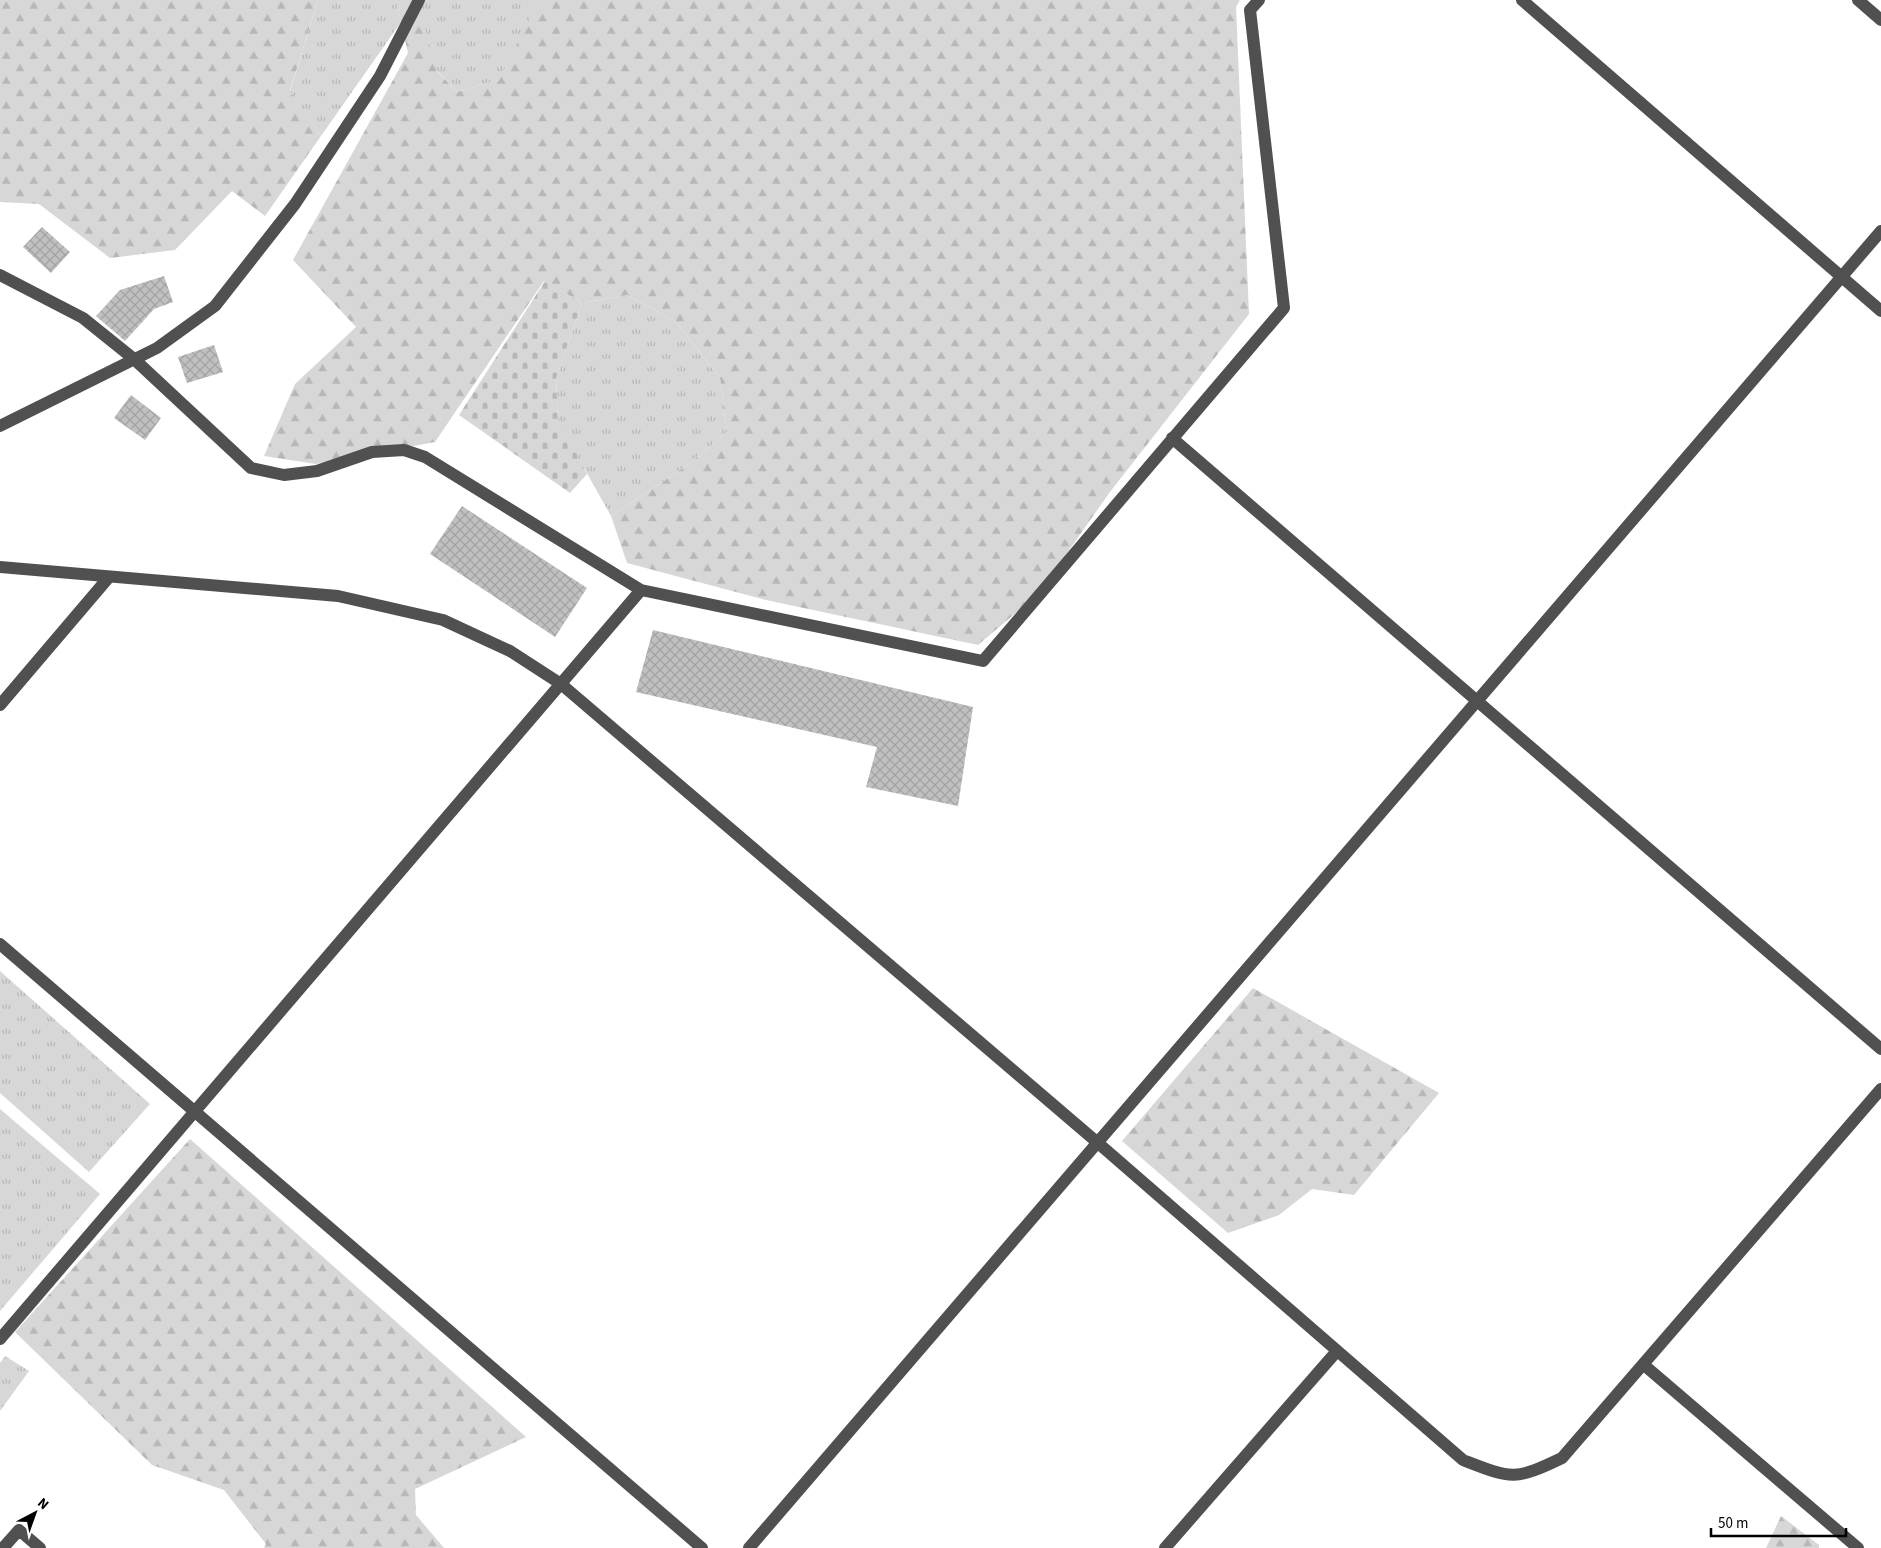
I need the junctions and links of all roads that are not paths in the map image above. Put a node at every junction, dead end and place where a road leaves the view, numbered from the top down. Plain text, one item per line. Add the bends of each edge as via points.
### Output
1 (419, 0) edge
2 (1259, 0) edge
3 (1522, 0) edge
4 (1858, 0) edge
5 (1881, 20) edge
6 (1881, 231) edge
7 (0, 275) edge
8 (1842, 277) junction
9 (1881, 311) edge
10 (134, 359) junction
11 (0, 426) edge
12 (1172, 438) junction
13 (0, 567) edge
14 (109, 577) junction
15 (641, 590) junction
16 (561, 684) junction
17 (1478, 700) junction
18 (0, 706) edge
19 (0, 944) edge
20 (1881, 1050) edge
21 (1881, 1089) edge
22 (195, 1113) junction
23 (1098, 1143) junction
24 (0, 1339) edge
25 (1337, 1351) junction
26 (1644, 1365) junction
27 (3, 1548) edge
28 (40, 1548) edge
29 (702, 1548) edge
30 (749, 1548) edge
31 (1165, 1548) edge
32 (1858, 1548) edge

1 - 10 street via 380,76 294,204 215,306 157,348
2 - 12 street via 1250,10 1284,308
3 - 8 street
4 - 5 street
6 - 8 street
7 - 10 street via 83,318
8 - 9 street
8 - 17 street
10 - 11 street
10 - 15 street via 251,468 284,475 317,471 372,452 404,450 425,458
12 - 15 street via 983,661
12 - 17 street
13 - 14 street
14 - 16 street via 338,596 434,617 510,651
14 - 18 street
15 - 16 street
16 - 22 street via 292,995
16 - 23 street
17 - 20 street
17 - 23 street
19 - 22 street
21 - 26 street
22 - 24 street
22 - 29 street
23 - 25 street
23 - 30 street
25 - 26 street via 1463,1460 1504,1476 1530,1474 1562,1458
25 - 31 street
26 - 32 street
27 - 28 street via 19,1530

